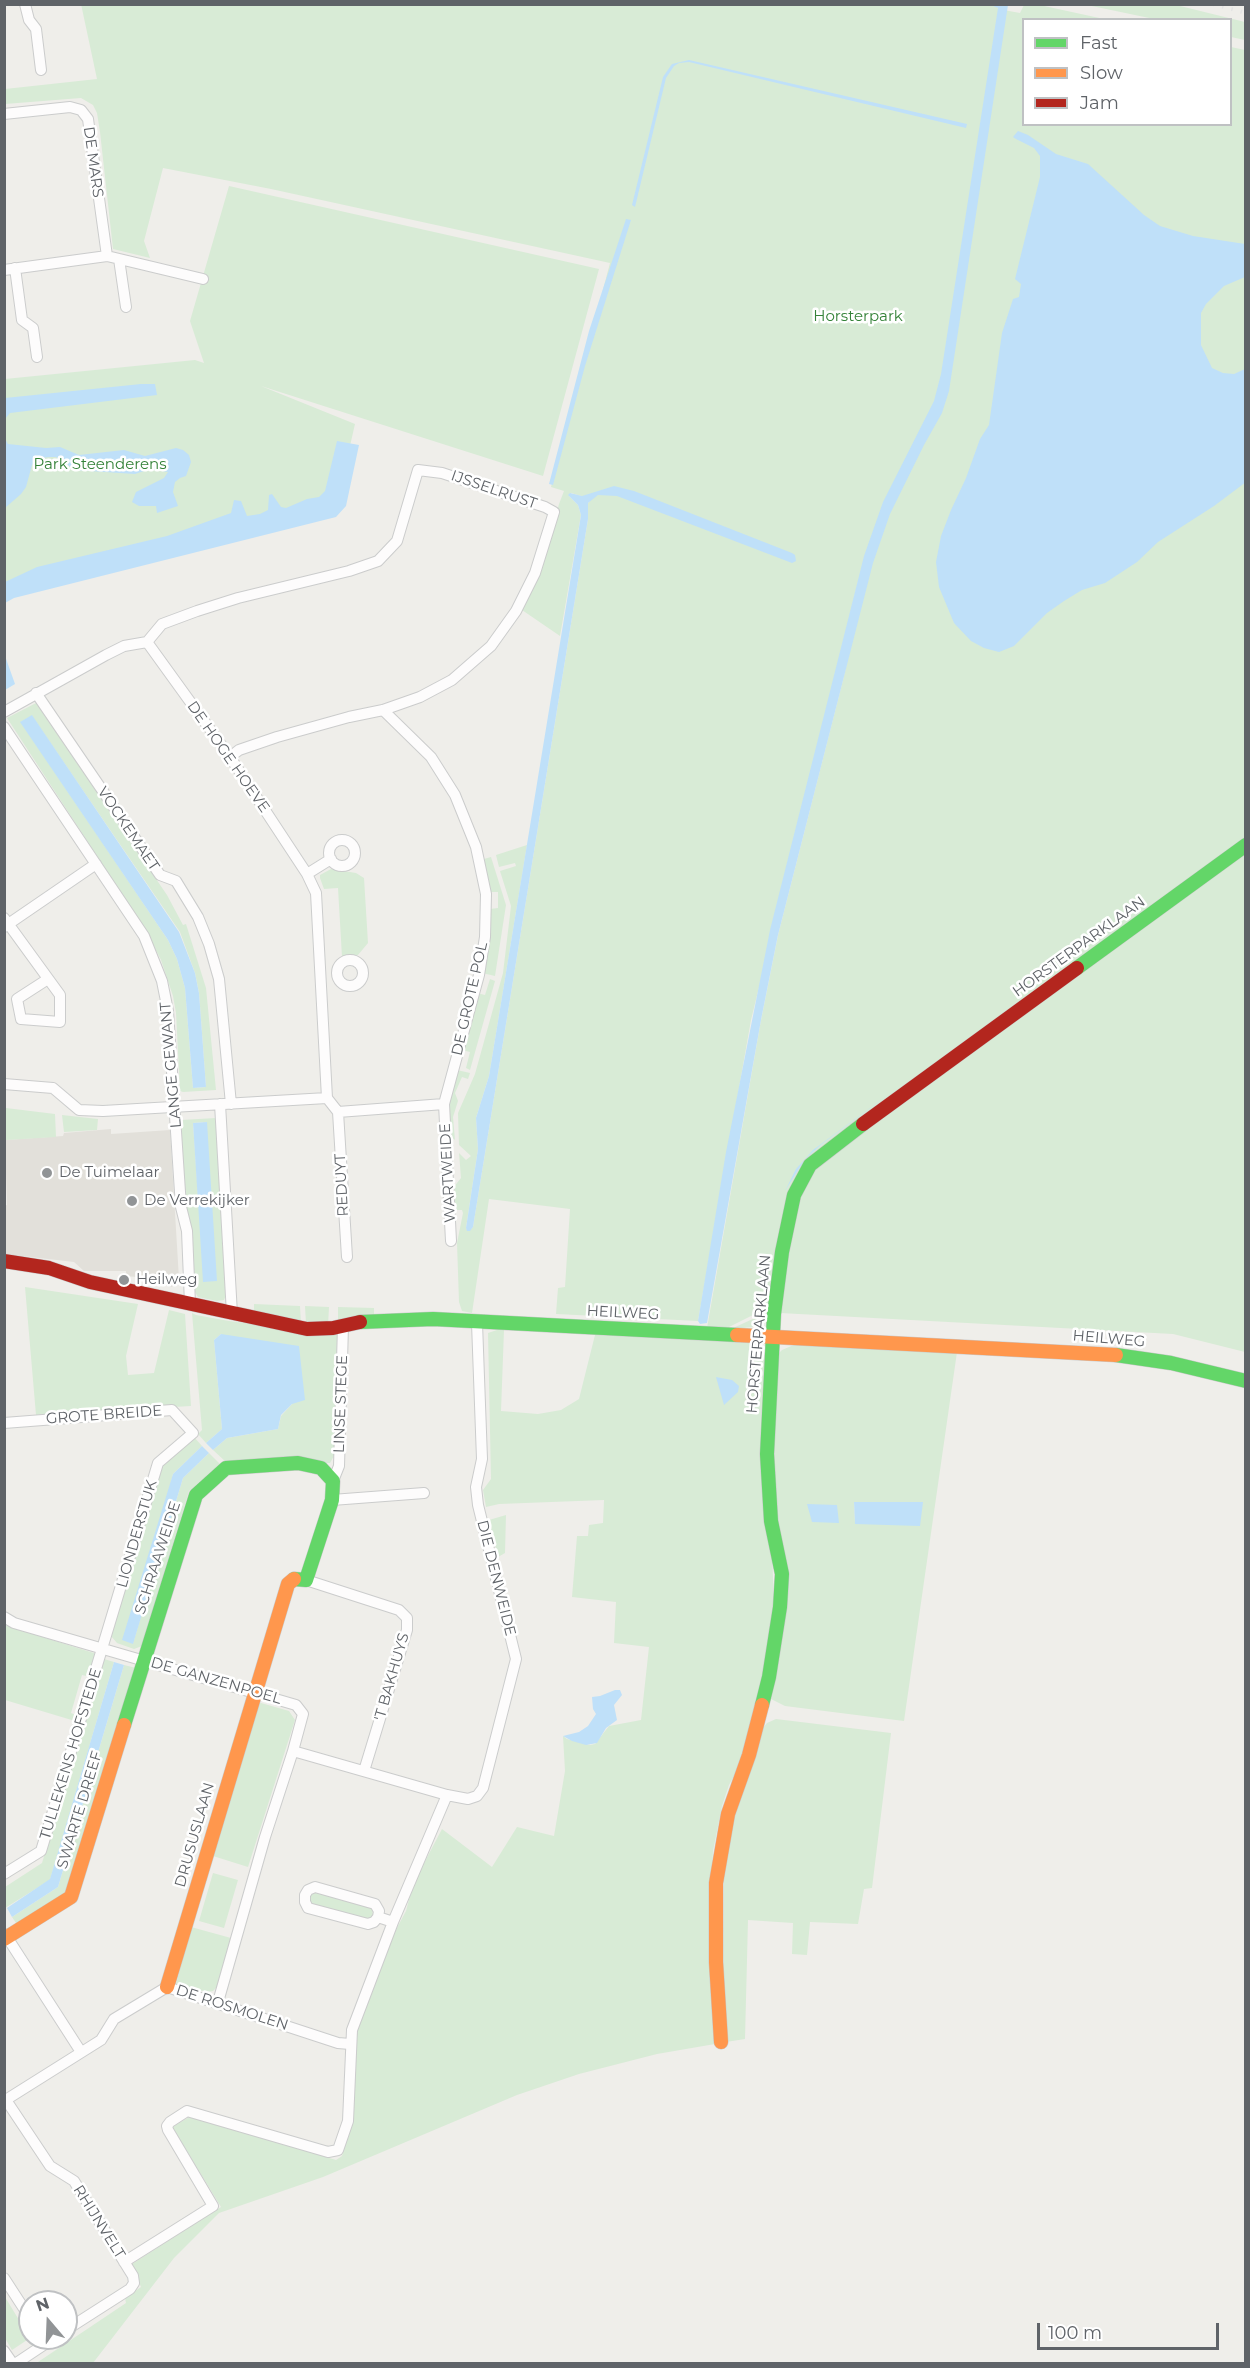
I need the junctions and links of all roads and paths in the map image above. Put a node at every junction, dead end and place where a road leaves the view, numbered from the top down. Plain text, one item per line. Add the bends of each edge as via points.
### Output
1 (25, 4) edge
2 (41, 70) dead end
3 (4, 114) edge
4 (107, 256) junction
5 (119, 259) junction
6 (10, 269) edge
7 (203, 279) dead end
8 (126, 307) dead end
9 (37, 357) dead end
10 (147, 642) junction
11 (36, 693) junction
12 (384, 710) junction
13 (4, 712) edge
14 (4, 728) edge
15 (230, 757) junction
16 (1245, 845) edge
17 (331, 859) dead end
18 (96, 864) junction
19 (307, 874) junction
20 (6, 923) edge
21 (337, 974) dead end
22 (322, 976) junction
23 (48, 979) junction
24 (4, 1084) edge
25 (327, 1098) junction
26 (226, 1104) junction
27 (444, 1104) junction
28 (176, 1107) junction
29 (338, 1112) junction
30 (451, 1241) dead end
31 (347, 1257) dead end
32 (4, 1261) edge
33 (190, 1304) junction
34 (232, 1314) junction
35 (477, 1323) junction
36 (343, 1326) junction
37 (773, 1336) junction
38 (1245, 1381) edge
39 (4, 1423) edge
40 (193, 1433) joint
41 (333, 1481) junction
42 (424, 1493) dead end
43 (332, 1500) junction
44 (306, 1580) junction
45 (4, 1617) edge
46 (103, 1650) junction
47 (143, 1660) junction
48 (254, 1692) junction
49 (293, 1751) junction
50 (364, 1771) junction
51 (447, 1795) junction
52 (4, 1874) edge
53 (378, 1917) junction
54 (393, 1922) junction
55 (5, 1937) edge
56 (167, 1987) junction
57 (218, 2002) junction
58 (721, 2042) dead end
59 (351, 2044) junction
60 (81, 2052) junction
61 (5, 2100) edge
62 (124, 2262) junction
63 (4, 2278) edge
64 (18, 2300) edge
65 (78, 2322) edge
66 (33, 2350) edge
67 (4, 2351) edge
68 (14, 2364) edge

1 - 2 street via 28,20 36,28
3 - 4 street, DE MARS via 70,107 81,110 87,119
4 - 5 street
4 - 6 street
5 - 7 street
5 - 8 street
6 - 9 street via 22,320 33,328
10 - 11 street via 124,646
10 - 12 street, IJSSELRUST via 162,624 197,611 378,561 397,541 418,470 442,473 554,512 535,573 516,611 491,646 452,680
10 - 15 street, DE HOGE HOEVE
11 - 13 street
11 - 26 street, VOCKEMAET via 160,875 176,881 198,916 220,986
12 - 15 street, IJSSELRUST via 277,737
12 - 27 street, DE GROTE POL via 431,757 455,795 476,847 486,894 479,975
14 - 18 street, LANGE GEWANT
15 - 19 street, DE HOGE HOEVE
16 - 37 street, HORSTERPARKLAAN via 810,1165 794,1195 789,1218 778,1276
17 - 19 street
18 - 20 street
18 - 28 street, LANGE GEWANT via 144,936 162,981
19 - 22 street, DE HOGE HOEVE via 316,893
20 - 23 street
21 - 22 street
22 - 25 street, DE HOGE HOEVE
23 - 23 street via 16,999 21,1019 60,1022 60,995
24 - 28 street via 53,1088 79,1110
25 - 26 street
25 - 29 street
26 - 28 street
26 - 34 street, VOCKEMAET
27 - 29 street
27 - 30 street, WARTWEIDE
28 - 33 street, LANGE GEWANT
29 - 31 street, REDUYT
32 - 33 street, HEILWEG via 49,1268 90,1282
33 - 34 street, HEILWEG
34 - 36 street, HEILWEG via 307,1329
35 - 36 street, HEILWEG via 366,1320
35 - 37 street, HEILWEG
35 - 51 street, DIE DENWEIDE via 482,1459 476,1487 478,1505 516,1659 483,1788 468,1799
36 - 41 street, LINSE STEGE via 339,1466
37 - 38 street, HEILWEG via 1115,1354
37 - 58 street, HORSTERPARKLAAN via 767,1490 782,1574 780,1607 769,1677 749,1755 728,1814 716,1883
39 - 40 street, GROTE BREIDE via 172,1410
40 - 46 street, LIONDERSTUK via 158,1463
41 - 43 street
41 - 47 street, SCHRAAWEIDE via 321,1468 298,1463 226,1468 196,1495
42 - 43 street
43 - 44 street
44 - 48 street via 293,1579 288,1584
44 - 50 street, 'T BAKHUYS via 399,1610 407,1618 407,1630
45 - 46 street, DE GANZENPOEL
46 - 47 street, DE GANZENPOEL
46 - 52 street, TULLEKENS HOFSTEDE via 41,1851
47 - 48 street, DE GANZENPOEL
47 - 55 street, SWARTE DREEF via 71,1897
48 - 49 street, DE GANZENPOEL via 296,1705 303,1714
48 - 56 street, DRUSUSLAAN
49 - 50 street
49 - 57 street
50 - 51 street
51 - 54 street
53 - 53 street via 368,1924 308,1908 305,1895 315,1887 375,1904
53 - 54 street
54 - 59 street via 352,2030
55 - 60 street
56 - 57 street, DE ROSMOLEN
56 - 60 street, DE ROSMOLEN via 114,2019 101,2040
57 - 59 street, DE ROSMOLEN
59 - 62 street via 348,2121 338,2150 328,2152 188,2111 170,2122 168,2130 213,2206
60 - 61 street, DE ROSMOLEN
61 - 62 street, RHIJNVELT via 50,2166 74,2181
62 - 65 street, RHIJNVELT via 135,2283
63 - 64 street
66 - 68 street
67 - 68 street

